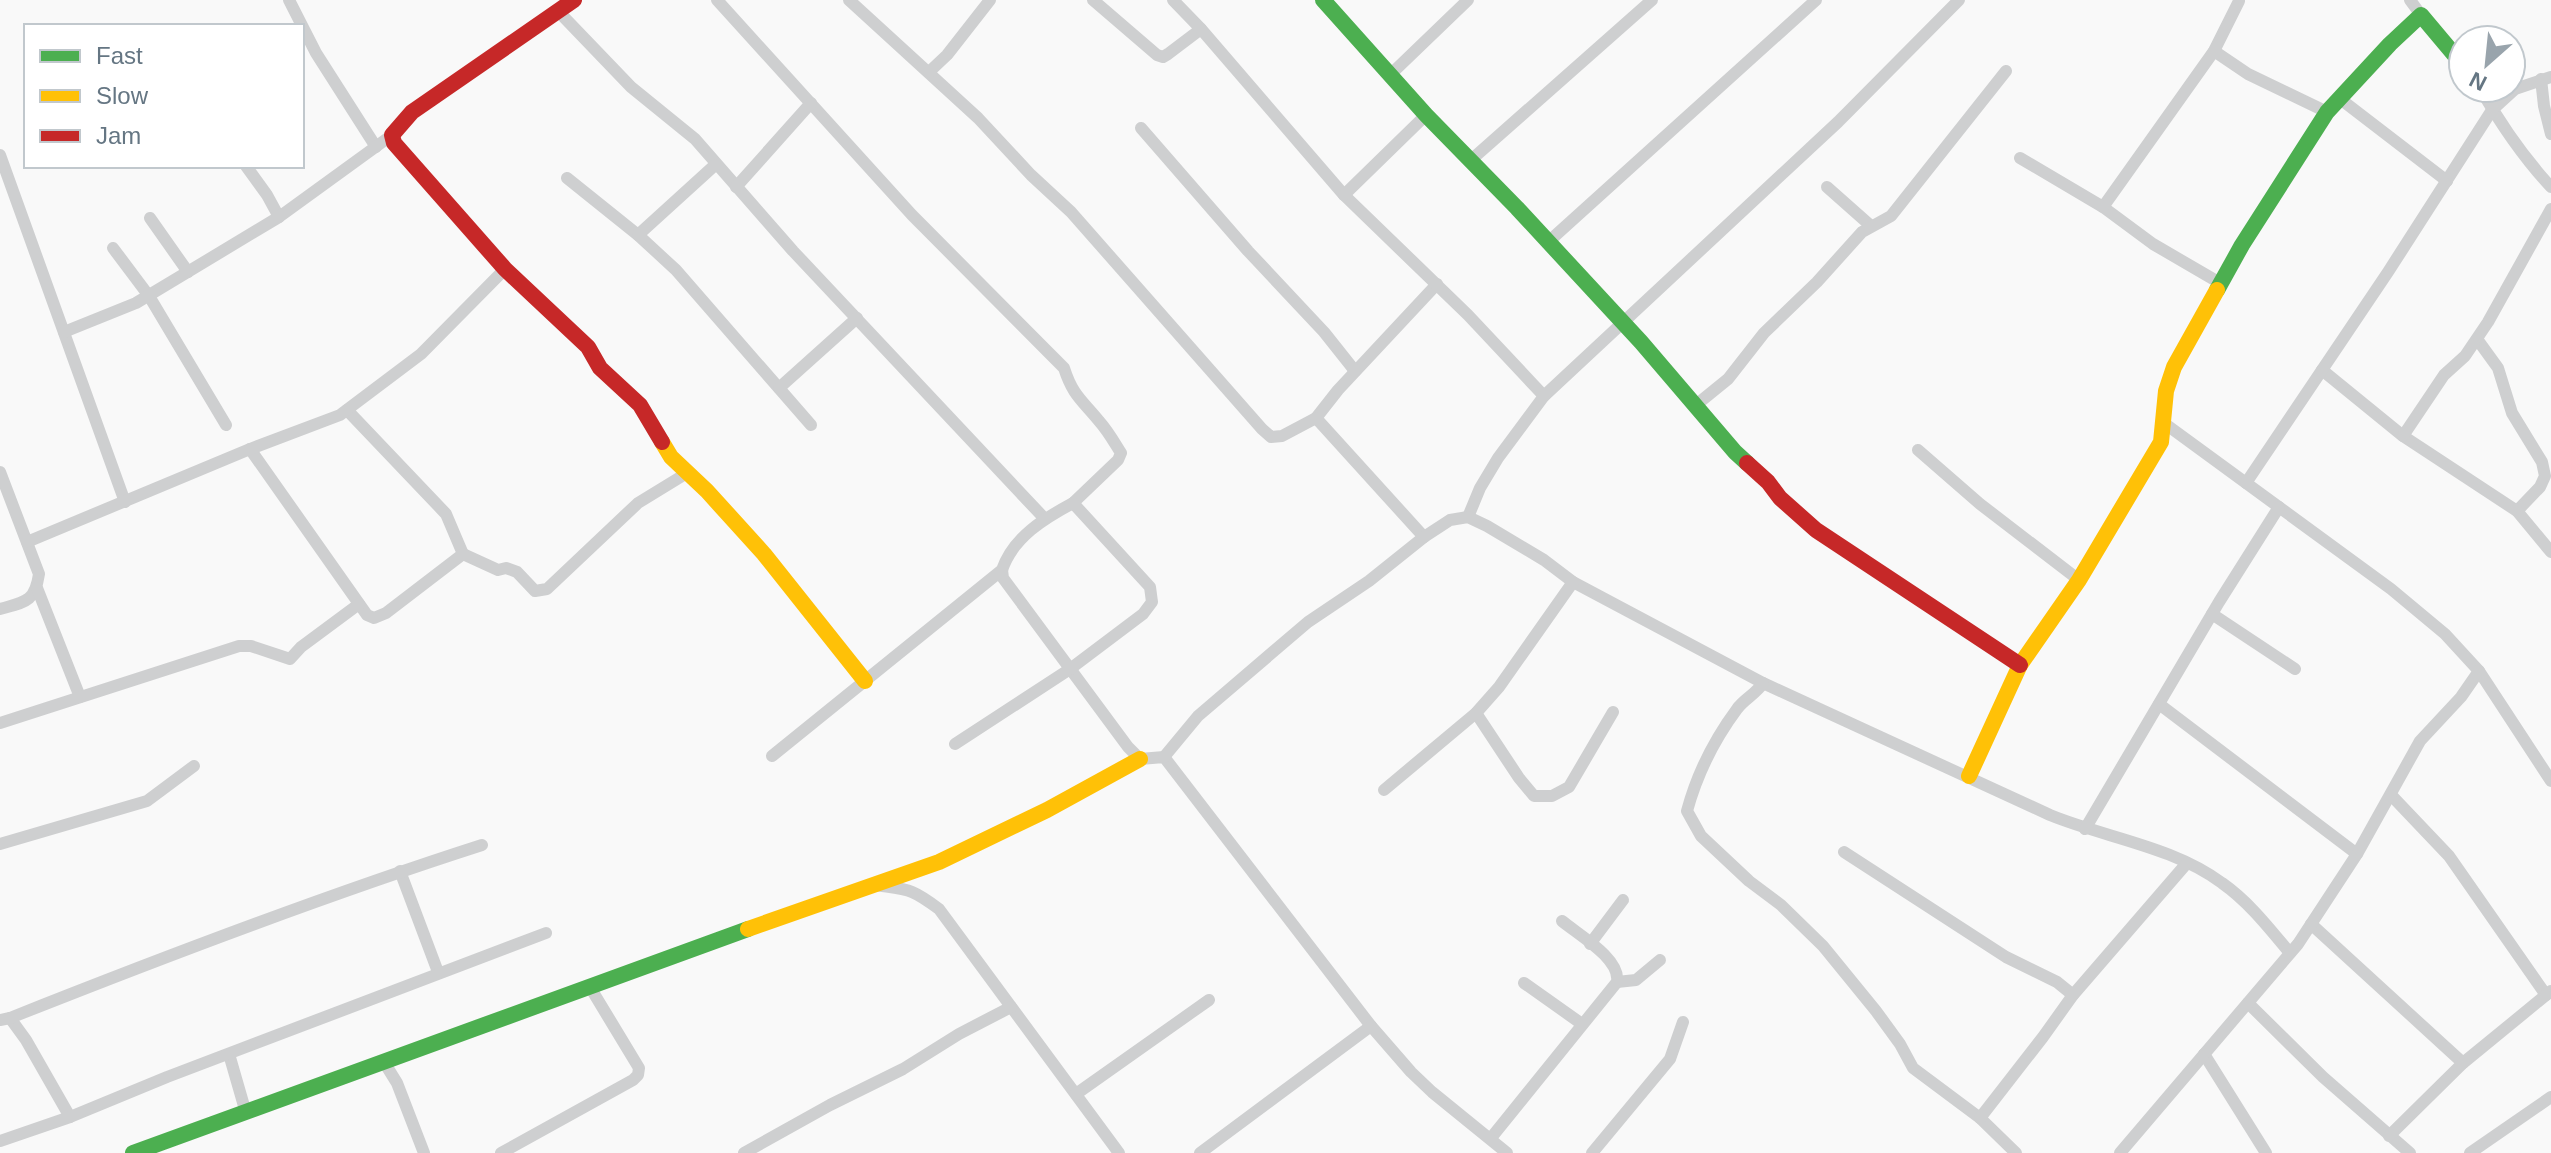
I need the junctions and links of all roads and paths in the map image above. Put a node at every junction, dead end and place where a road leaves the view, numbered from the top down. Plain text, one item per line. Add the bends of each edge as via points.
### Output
1 (289, 0) edge
2 (574, 0) edge
3 (717, 0) edge
4 (849, 0) edge
5 (990, 0) edge
6 (1093, 0) edge
7 (1173, 0) edge
8 (1323, 0) edge
9 (1468, 0) edge
10 (1652, 0) edge
11 (1816, 0) edge
12 (1959, 0) edge
13 (2239, 1) edge
14 (2417, 6) edge
15 (558, 11) junction
16 (301, 24) edge
17 (304, 29) edge
18 (1201, 29) junction
19 (2447, 44) edge
20 (2214, 51) junction
21 (2006, 71) dead end
22 (929, 72) junction
23 (1390, 75) junction
24 (2546, 78) edge
25 (2339, 98) junction
26 (811, 103) junction
27 (2489, 104) edge
28 (2492, 110) junction
29 (2327, 112) junction
30 (1426, 115) junction
31 (1141, 128) dead end
32 (2551, 134) edge
33 (392, 135) junction
34 (376, 147) junction
35 (0, 155) edge
36 (2020, 158) dead end
37 (1471, 160) junction
38 (715, 165) junction
39 (247, 168) edge
40 (567, 178) dead end
41 (2447, 181) junction
42 (736, 187) junction
43 (1827, 187) dead end
44 (2551, 187) edge
45 (1344, 195) junction
46 (2103, 207) junction
47 (2551, 209) edge
48 (279, 217) junction
49 (150, 218) dead end
50 (1871, 226) junction
51 (638, 235) junction
52 (1547, 243) junction
53 (113, 248) dead end
54 (505, 269) junction
55 (188, 272) junction
56 (2220, 283) junction
57 (1437, 284) junction
58 (149, 296) junction
59 (857, 318) junction
60 (1622, 324) junction
61 (64, 332) junction
62 (2477, 339) junction
63 (2322, 370) junction
64 (1355, 371) junction
65 (779, 388) junction
66 (1544, 396) junction
67 (1696, 405) junction
68 (347, 410) junction
69 (1316, 418) junction
70 (2164, 423) junction
71 (226, 425) dead end
72 (811, 425) dead end
73 (2403, 436) junction
74 (250, 449) junction
75 (1918, 450) dead end
76 (0, 472) edge
77 (687, 473) junction
78 (2246, 483) junction
79 (125, 502) junction
80 (1073, 503) junction
81 (2279, 507) junction
82 (2517, 511) junction
83 (1468, 517) junction
84 (1045, 519) junction
85 (1424, 537) junction
86 (27, 542) junction
87 (2551, 552) edge
88 (463, 554) junction
89 (1002, 570) junction
90 (2079, 580) junction
91 (1573, 582) junction
92 (37, 588) junction
93 (359, 604) junction
94 (0, 609) edge
95 (2212, 614) junction
96 (2020, 665) junction
97 (1070, 669) junction
98 (2295, 669) dead end
99 (2479, 671) junction
100 (865, 681) junction
101 (1763, 683) junction
102 (80, 697) junction
103 (2159, 704) junction
104 (1613, 712) dead end
105 (1476, 713) junction
106 (0, 723) edge
107 (955, 744) dead end
108 (772, 756) dead end
109 (1164, 757) junction
110 (1140, 759) junction
111 (194, 766) dead end
112 (1969, 776) junction
113 (2551, 781) edge
114 (1384, 790) dead end
115 (2391, 795) junction
116 (2085, 829) junction
117 (0, 844) edge
118 (482, 845) dead end
119 (1844, 852) dead end
120 (2357, 854) junction
121 (2187, 863) junction
122 (400, 871) junction
123 (872, 884) junction
124 (1623, 900) dead end
125 (1562, 921) dead end
126 (2311, 924) junction
127 (546, 933) dead end
128 (1590, 944) junction
129 (2290, 953) junction
130 (1660, 960) dead end
131 (438, 972) junction
132 (1617, 982) junction
133 (1524, 983) dead end
134 (590, 987) junction
135 (2548, 993) edge
136 (2073, 995) junction
137 (1209, 1000) dead end
138 (2248, 1003) junction
139 (1011, 1007) junction
140 (5, 1019) edge
141 (1683, 1022) dead end
142 (1582, 1024) junction
143 (1371, 1026) junction
144 (229, 1054) junction
145 (2204, 1054) junction
146 (384, 1062) junction
147 (2463, 1063) junction
148 (1076, 1094) junction
149 (2551, 1097) edge
150 (246, 1113) junction
151 (70, 1117) junction
152 (1980, 1118) junction
153 (2389, 1136) junction
154 (1491, 1138) junction
155 (0, 1141) edge
156 (133, 1153) edge
157 (424, 1153) edge
158 (501, 1153) edge
159 (744, 1153) edge
160 (1119, 1153) edge
161 (1200, 1153) edge
162 (1507, 1153) edge
163 (1592, 1153) edge
164 (2016, 1153) edge
165 (2120, 1153) edge
166 (2266, 1153) edge
167 (2410, 1153) edge
168 (2470, 1153) edge

1 - 16 street
2 - 15 street
3 - 26 street
4 - 22 street
5 - 22 street
6 - 18 street via 1163,57
7 - 18 street
8 - 23 street
9 - 23 street
10 - 37 street
11 - 52 street
12 - 60 street via 1838,122
13 - 20 street
14 - 19 street
14 - 25 street
15 - 33 street via 412,112
15 - 38 street via 631,87 695,139
17 - 34 street
18 - 45 street
20 - 29 street via 2248,74
20 - 46 street
21 - 50 street via 1891,216
22 - 69 street via 1071,212 1262,429 1271,437 1282,436
23 - 30 street
24 - 28 street via 2515,89
24 - 32 street via 2544,106
25 - 29 street
25 - 41 street
26 - 42 street
26 - 80 street via 912,215 1064,368 1077,397 1109,434 1121,453 1118,460
27 - 28 street
28 - 41 street
28 - 44 street
29 - 56 street
30 - 37 street
30 - 45 street
31 - 64 street
33 - 34 street
33 - 54 street
34 - 48 street
35 - 61 street
36 - 46 street
37 - 52 street
38 - 42 street
38 - 51 street
39 - 48 street
40 - 51 street
41 - 63 street
42 - 59 street
43 - 50 street
45 - 57 street
46 - 56 street
47 - 62 street
48 - 55 street
49 - 55 street
50 - 67 street via 1764,333 1728,379
51 - 65 street via 676,270
52 - 60 street
53 - 58 street
54 - 68 street via 421,354
54 - 77 street via 640,405 665,449
55 - 58 street
56 - 70 street via 2174,367
57 - 64 street
57 - 66 street
58 - 61 street
58 - 71 street
59 - 65 street
59 - 84 street
60 - 66 street
60 - 67 street
61 - 79 street
62 - 73 street via 2444,375
62 - 82 street via 2498,368 2512,413 2542,462 2545,476 2540,487
63 - 73 street
63 - 78 street
64 - 69 street
65 - 72 street
66 - 83 street via 1498,458
67 - 96 street via 1735,452 1816,530
68 - 74 street
68 - 88 street via 446,514
69 - 85 street
70 - 78 street
70 - 90 street via 2161,442
73 - 82 street
74 - 79 street
74 - 93 street
75 - 90 street
76 - 86 street
77 - 88 street via 638,503 542,591 535,591 517,572 498,570
77 - 100 street via 764,554
78 - 81 street
79 - 86 street
80 - 84 street
80 - 97 street via 1150,587 1152,602
81 - 95 street
81 - 99 street via 2418,610
82 - 87 street
83 - 85 street via 1450,520
83 - 91 street
84 - 89 street via 1016,545
85 - 109 street via 1232,686
86 - 92 street via 39,574
88 - 93 street via 386,613 374,618
89 - 97 street
89 - 100 street
90 - 96 street
91 - 101 street
91 - 105 street
92 - 94 street via 30,599
92 - 102 street
93 - 102 street via 290,659 239,646
95 - 98 street
95 - 103 street
96 - 112 street
97 - 107 street
97 - 110 street
99 - 113 street
99 - 115 street via 2420,741
100 - 108 street
101 - 112 street
101 - 152 street via 1722,731 1695,780 1687,811 1701,836 1823,946 1876,1011 1913,1068
102 - 106 street
103 - 116 street
103 - 120 street
104 - 105 street via 1569,787 1552,796 1534,796
105 - 114 street
109 - 110 street
109 - 143 street
110 - 123 street via 939,862
111 - 117 street via 147,801
112 - 116 street
115 - 120 street
115 - 135 street via 2449,856
116 - 121 street
118 - 122 street
119 - 136 street
120 - 126 street
121 - 129 street via 2219,880 2251,907
121 - 136 street
122 - 131 street
122 - 140 street
123 - 134 street
123 - 139 street via 902,887 939,909
124 - 128 street
125 - 128 street
126 - 129 street
126 - 147 street
127 - 131 street
128 - 132 street via 1612,962
129 - 138 street
130 - 132 street via 1636,980
131 - 144 street
132 - 142 street
133 - 142 street
134 - 146 street
134 - 158 street via 639,1068 638,1075
135 - 147 street
136 - 152 street
137 - 148 street
138 - 145 street
138 - 153 street
139 - 148 street
139 - 159 street
140 - 151 street via 26,1040
141 - 163 street via 1670,1059
142 - 154 street
143 - 154 street via 1432,1092
143 - 161 street
144 - 150 street
144 - 151 street
145 - 165 street
145 - 166 street
146 - 150 street
146 - 157 street
147 - 153 street
148 - 160 street
149 - 168 street
150 - 156 street
151 - 155 street
152 - 164 street
153 - 167 street
154 - 162 street

